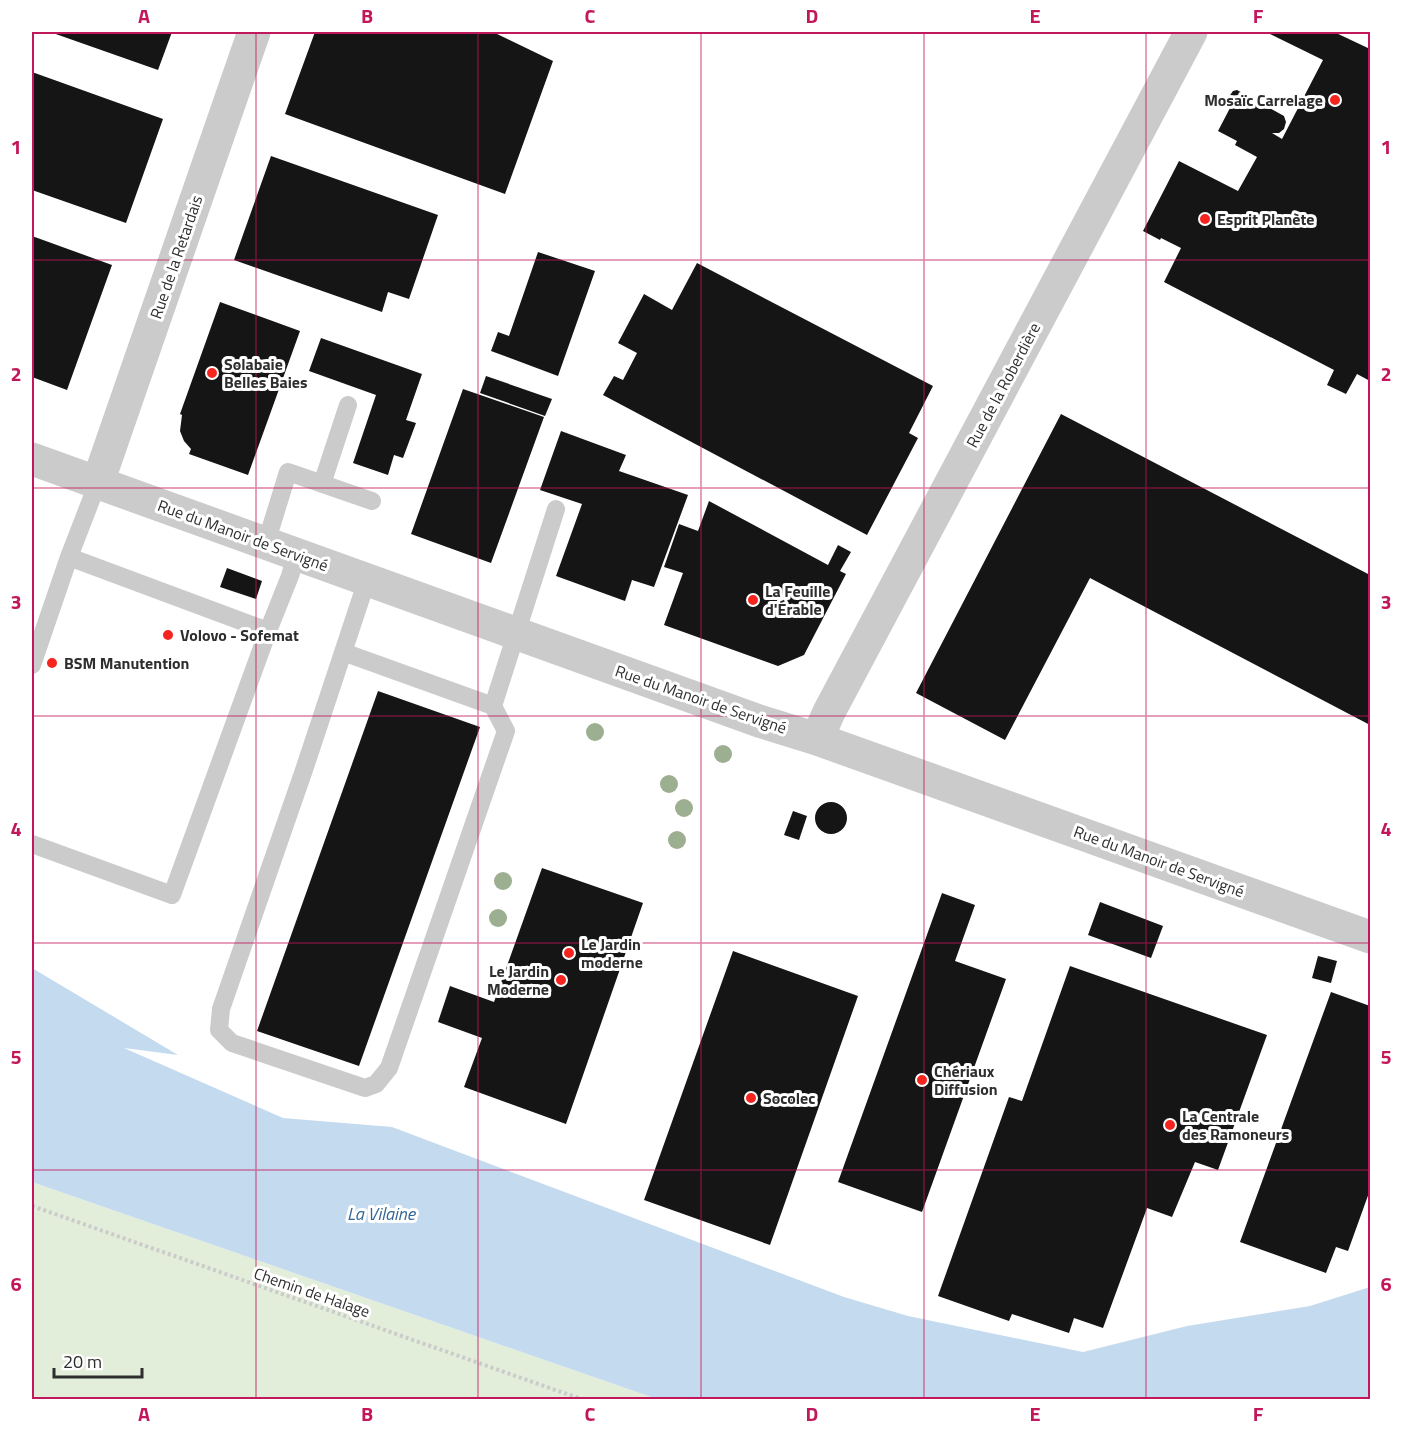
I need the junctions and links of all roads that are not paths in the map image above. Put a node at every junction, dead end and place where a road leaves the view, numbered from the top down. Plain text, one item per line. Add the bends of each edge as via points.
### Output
1 (254, 32) edge
2 (1191, 32) edge
3 (348, 405) dead end
4 (32, 459) edge
5 (98, 482) junction
6 (322, 484) junction
7 (372, 501) dead end
8 (556, 509) dead end
9 (266, 543) junction
10 (296, 555) junction
11 (69, 557) junction
12 (367, 580) junction
13 (268, 631) junction
14 (516, 633) junction
15 (343, 652) junction
16 (32, 665) edge
17 (493, 706) junction
18 (817, 739) junction
19 (32, 844) edge
20 (1371, 937) edge

1 - 5 street, Rue de la Retardais
2 - 18 street, Rue de la Roberdière
3 - 6 lane
4 - 5 street, Rue du Manoir de Servigné
5 - 9 street, Rue du Manoir de Servigné
5 - 11 lane
6 - 7 lane
6 - 9 lane via 288,472
8 - 14 lane
9 - 10 street, Rue du Manoir de Servigné
10 - 12 street, Rue du Manoir de Servigné
10 - 13 lane
11 - 13 lane
11 - 16 lane
12 - 14 street, Rue du Manoir de Servigné
12 - 15 lane
13 - 19 lane via 172,895
14 - 17 lane
14 - 18 street, Rue du Manoir de Servigné
15 - 17 lane
15 - 17 lane via 220,1010 219,1030 232,1043 365,1088 376,1083 388,1068 506,731
18 - 20 street, Rue du Manoir de Servigné

